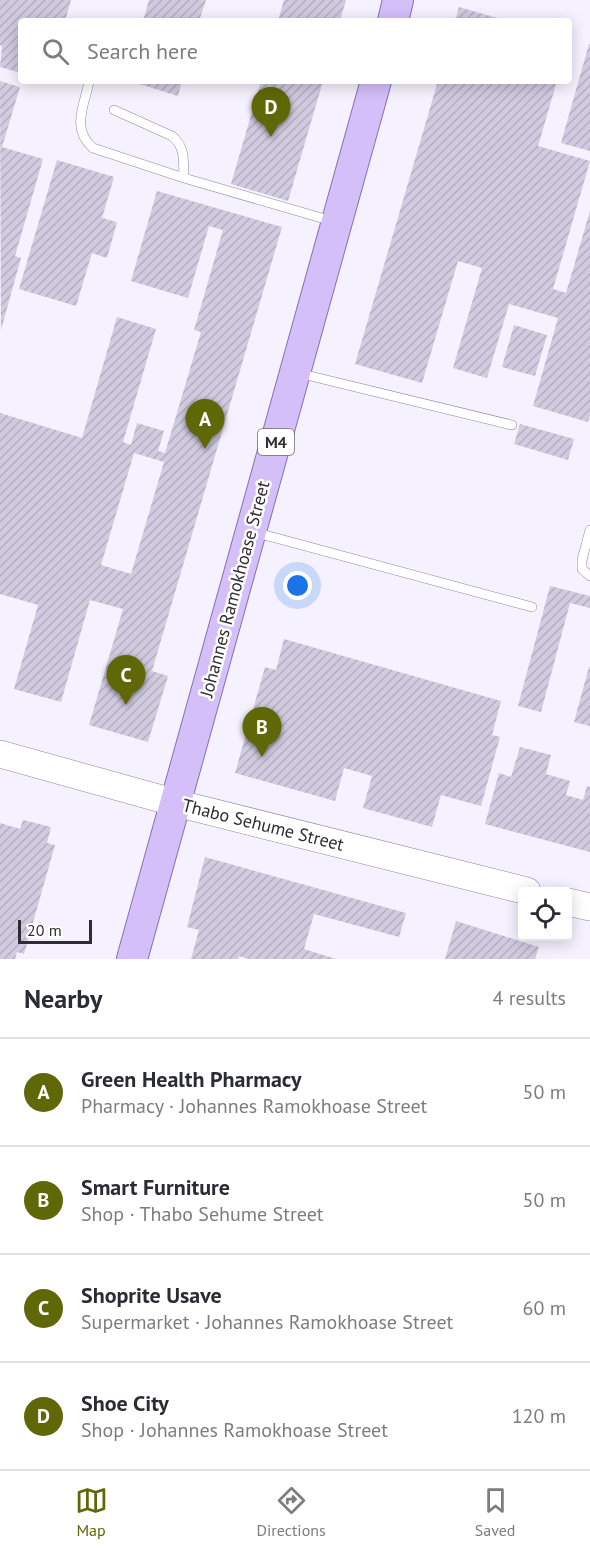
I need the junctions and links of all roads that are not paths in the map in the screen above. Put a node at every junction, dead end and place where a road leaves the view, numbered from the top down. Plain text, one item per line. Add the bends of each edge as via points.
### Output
1 (398, 0) edge
2 (394, 18) edge
3 (89, 84) edge
4 (375, 84) edge
5 (114, 110) dead end
6 (184, 178) junction
7 (337, 222) junction
8 (295, 372) junction
9 (512, 425) dead end
10 (590, 530) edge
11 (251, 531) junction
12 (590, 576) edge
13 (532, 607) dead end
14 (0, 754) edge
15 (176, 803) junction
16 (518, 889) edge
17 (572, 903) edge
18 (590, 907) edge
19 (132, 959) edge

1 - 2 main road
3 - 6 lane via 80,124 85,141 93,148
4 - 7 main road, Johannes Ramokhoase Street / M4
5 - 6 lane via 180,143
6 - 7 lane
7 - 8 main road, Johannes Ramokhoase Street / M4
8 - 9 lane
8 - 11 main road, Johannes Ramokhoase Street / M4
10 - 12 lane via 582,569
11 - 13 lane
11 - 15 main road, Johannes Ramokhoase Street / M4
14 - 15 main road, Thabo Sehume Street
15 - 16 main road, Thabo Sehume Street
15 - 19 main road, Johannes Ramokhoase Street / M4
17 - 18 main road

